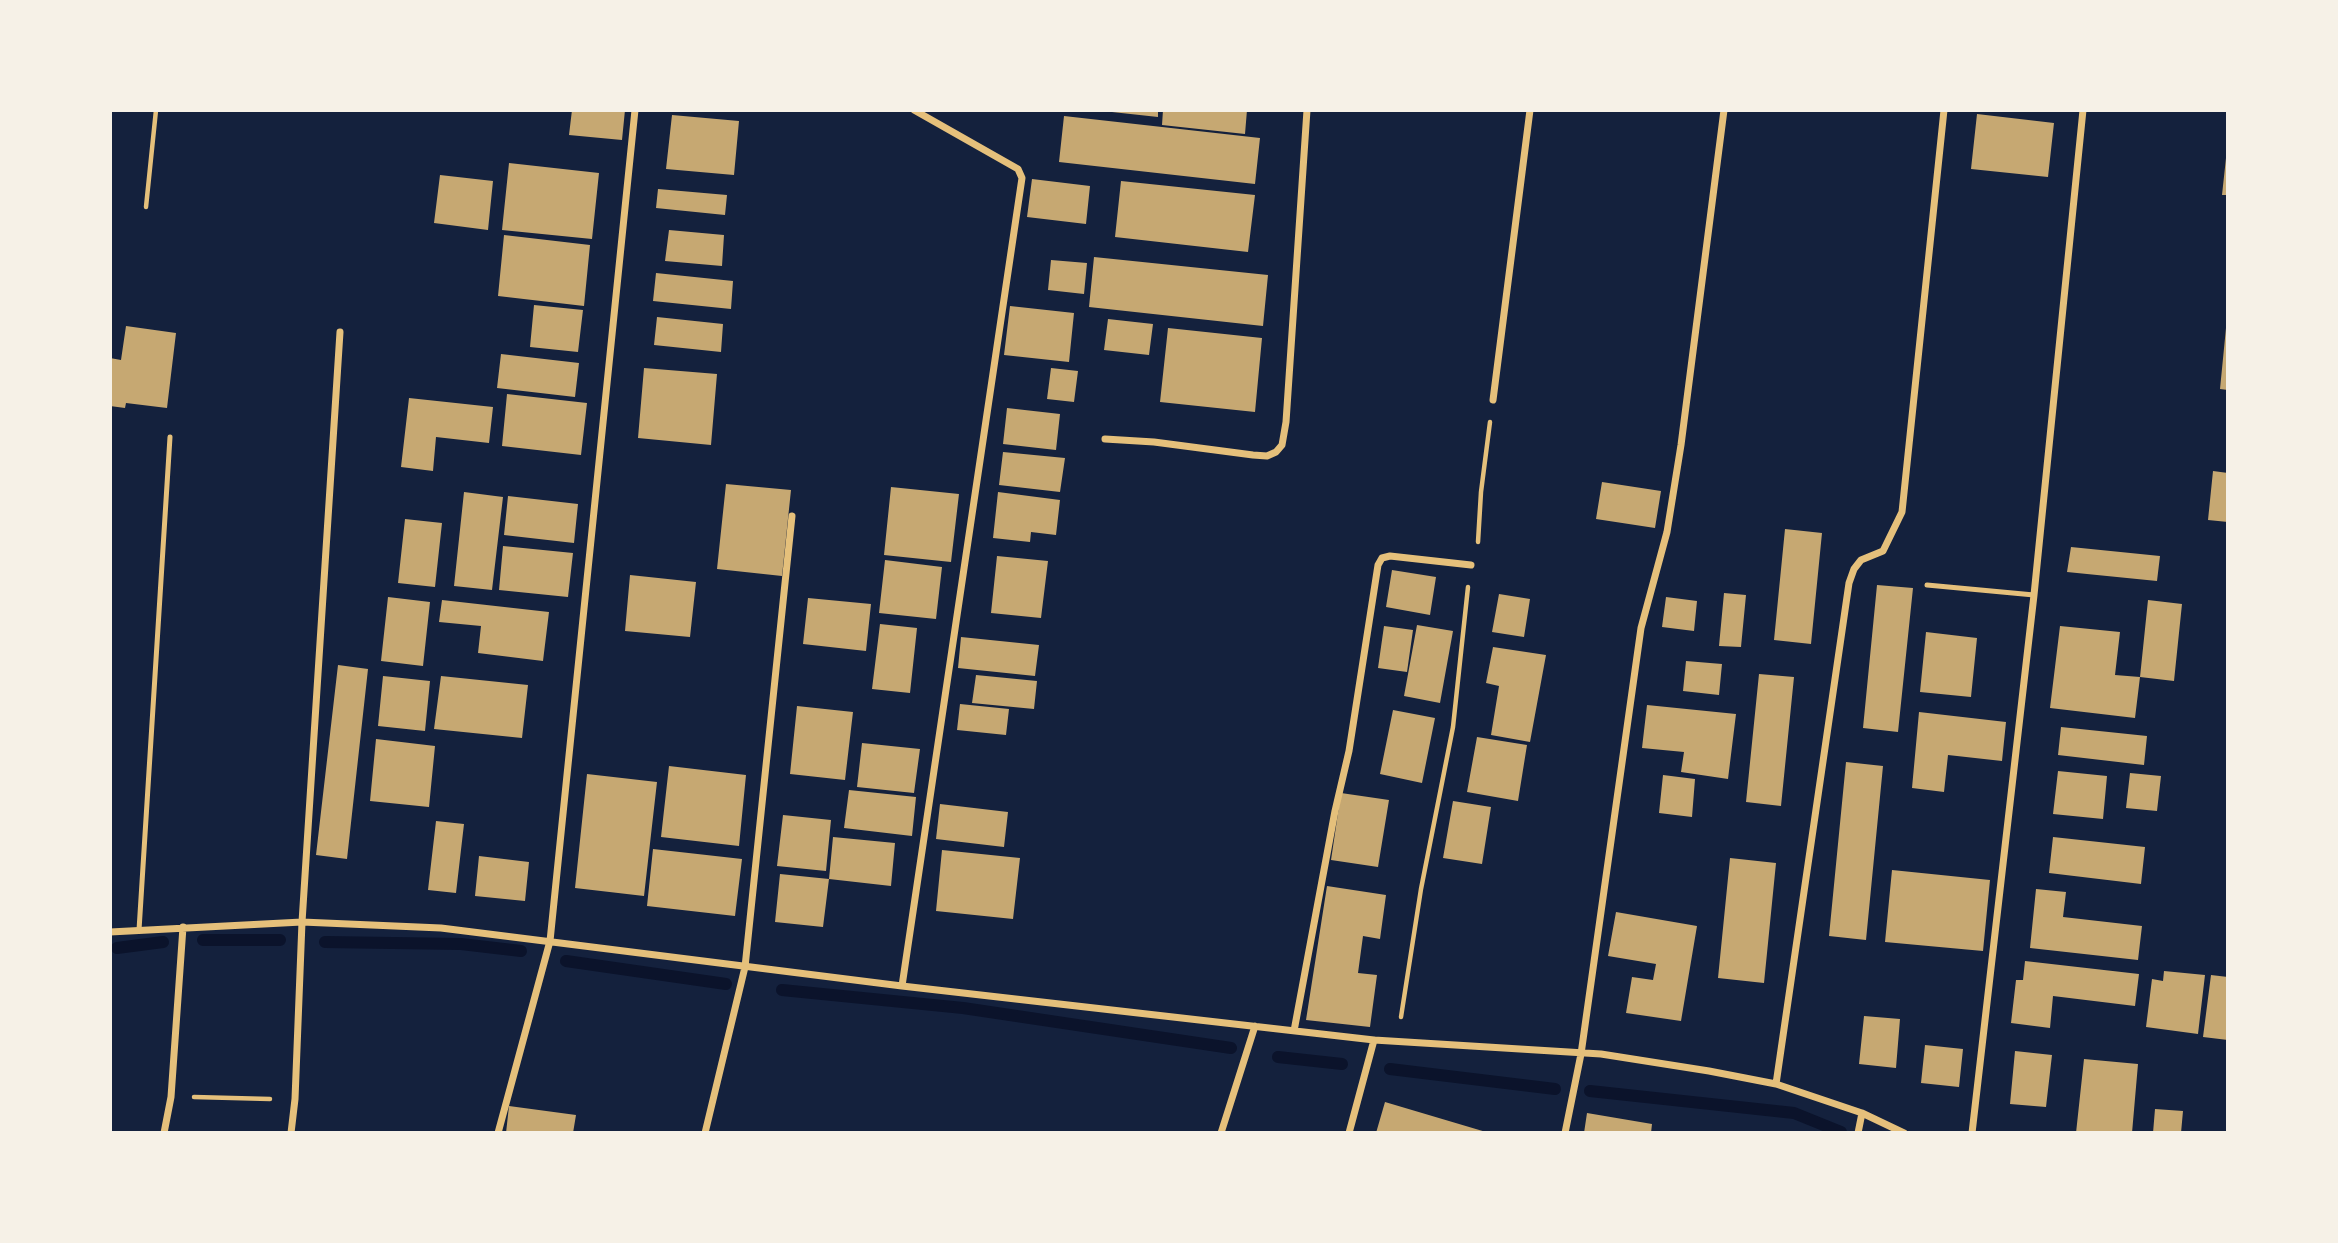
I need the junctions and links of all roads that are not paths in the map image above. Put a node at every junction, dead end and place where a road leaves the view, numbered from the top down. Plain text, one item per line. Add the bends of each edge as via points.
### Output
1 (635, 110) edge
2 (914, 110) edge
3 (1307, 110) edge
4 (1530, 110) edge
5 (1724, 110) edge
6 (1944, 110) edge
7 (2083, 110) edge
8 (340, 332) dead end
9 (1493, 400) road end
10 (170, 438) dead end
11 (1105, 439) dead end
12 (792, 516) dead end
13 (1471, 565) road end
14 (1927, 585) dead end
15 (2034, 595) junction
16 (302, 922) junction
17 (183, 927) junction
18 (139, 930) junction
19 (110, 932) edge
20 (550, 941) junction
21 (745, 967) junction
22 (902, 986) junction
23 (1255, 1026) junction
24 (1294, 1031) junction
25 (1374, 1040) junction
26 (1581, 1054) junction
27 (1776, 1084) junction
28 (1862, 1113) junction
29 (164, 1133) edge
30 (291, 1133) edge
31 (498, 1133) edge
32 (705, 1133) edge
33 (1221, 1133) edge
34 (1349, 1133) edge
35 (1565, 1133) edge
36 (1858, 1133) edge
37 (1904, 1133) edge
38 (1972, 1133) edge

1 - 20 street
2 - 22 street via 1018,169 1023,178
3 - 11 street via 1282,446 1267,456
4 - 9 street
5 - 26 street via 1681,445 1667,532 1641,628
6 - 27 street via 1902,512 1883,551 1861,560 1849,583
7 - 15 street
8 - 16 street
10 - 18 lane
12 - 21 street
13 - 24 street via 1390,556 1378,565 1349,751
14 - 15 lane
15 - 38 street
16 - 17 street
16 - 20 street via 441,928
16 - 30 street
17 - 18 street
17 - 29 street via 171,1097
18 - 19 street
20 - 21 street
20 - 31 street
21 - 22 street
21 - 32 street
22 - 23 street
23 - 24 street
23 - 33 street
24 - 25 street
25 - 26 street
25 - 34 street
26 - 27 street
26 - 35 street
27 - 28 street
28 - 36 street
28 - 37 street

